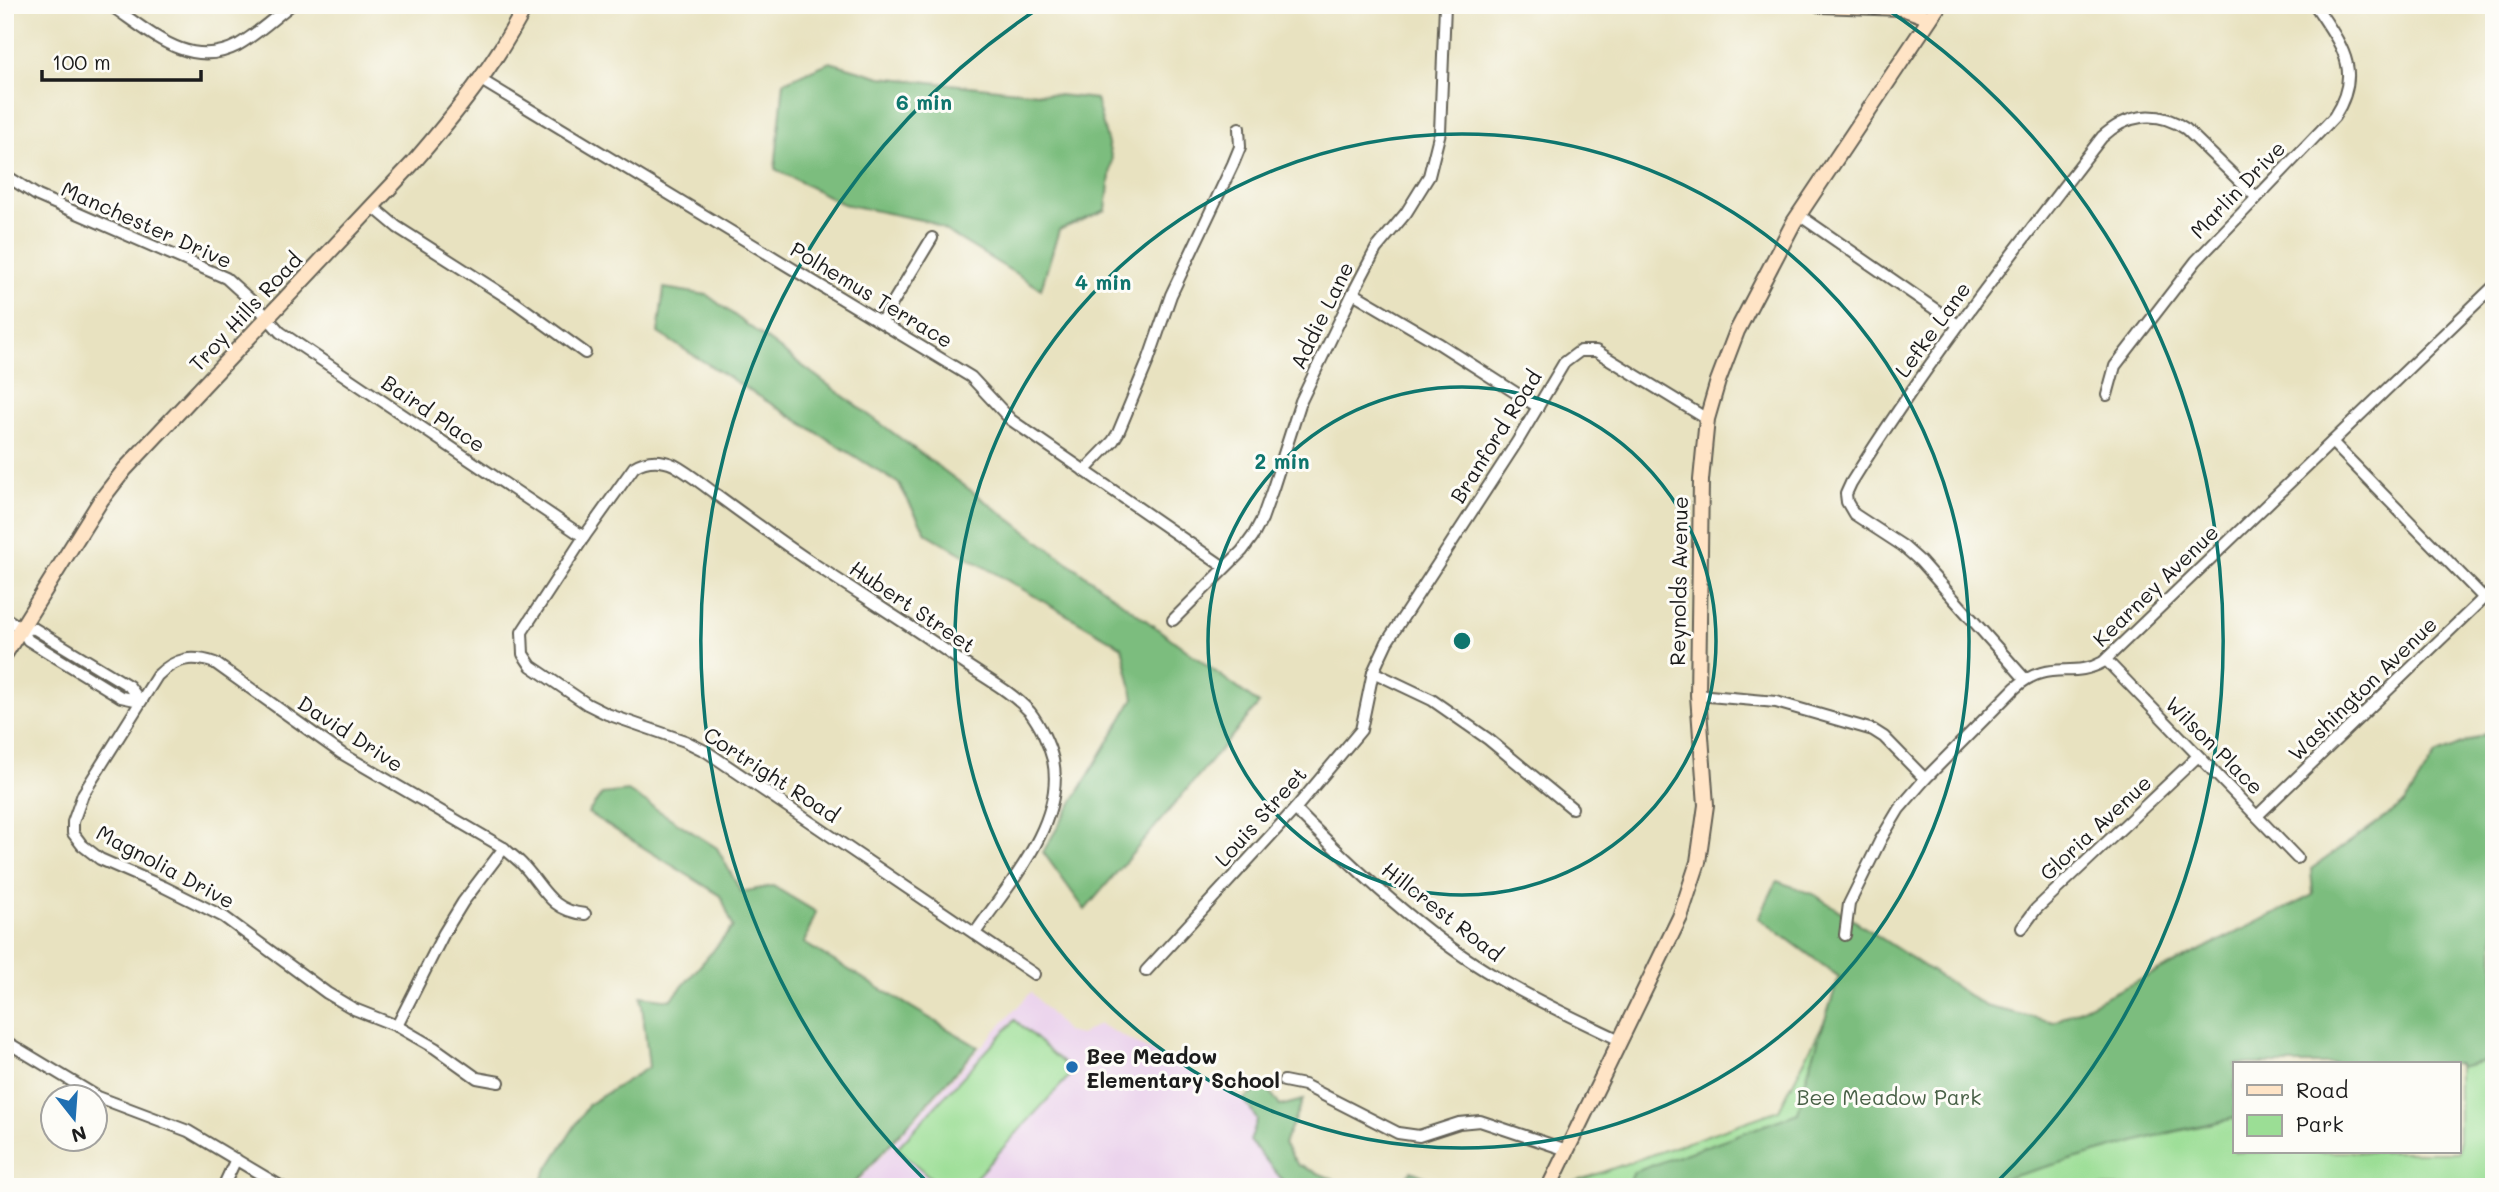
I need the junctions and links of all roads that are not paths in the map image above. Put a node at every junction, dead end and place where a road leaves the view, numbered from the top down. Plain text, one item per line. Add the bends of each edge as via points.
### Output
1 (110, 5) edge
2 (291, 5) edge
3 (526, 5) edge
4 (1445, 5) edge
5 (1820, 5) edge
6 (1939, 5) edge
7 (2315, 5) edge
8 (1930, 18) junction
9 (481, 80) junction
10 (1239, 128) dead end
11 (5, 175) edge
12 (2256, 197) junction
13 (372, 206) junction
14 (1799, 215) junction
15 (932, 238) dead end
16 (2494, 286) edge
17 (1353, 293) junction
18 (267, 317) junction
19 (881, 322) junction
20 (1958, 326) junction
21 (585, 353) dead end
22 (2108, 395) dead end
23 (1538, 407) junction
24 (1707, 419) junction
25 (2332, 442) junction
26 (1084, 471) junction
27 (584, 537) junction
28 (1224, 567) junction
29 (2494, 588) edge
30 (2483, 597) junction
31 (5, 618) edge
32 (1173, 620) dead end
33 (21, 628) junction
34 (5, 653) edge
35 (2106, 660) junction
36 (1373, 672) junction
37 (2025, 680) junction
38 (1698, 695) junction
39 (140, 702) junction
40 (113, 746) joint
41 (2197, 757) junction
42 (1925, 779) junction
43 (1572, 808) dead end
44 (1295, 809) junction
45 (2258, 816) junction
46 (503, 848) junction
47 (2297, 858) dead end
48 (584, 914) dead end
49 (2022, 928) dead end
50 (975, 933) junction
51 (1845, 935) dead end
52 (1146, 971) dead end
53 (1034, 974) dead end
54 (397, 1026) junction
55 (1620, 1040) junction
56 (5, 1041) edge
57 (1284, 1081) dead end
58 (499, 1082) dead end
59 (1567, 1150) junction
60 (236, 1159) junction
61 (223, 1187) edge
62 (282, 1187) edge
63 (1549, 1187) edge

1 - 2 street via 174,47 201,55 235,46
3 - 9 street, Troy Hills Road
4 - 17 street, Addie Lane via 1435,159 1423,189 1376,249
5 - 8 street via 1902,8
6 - 8 street, Reynolds Avenue
7 - 12 street, Marlin Drive via 2348,62 2347,91 2334,117
8 - 14 street, Reynolds Avenue
9 - 13 street, Troy Hills Road
9 - 19 street, Polhemus Terrace
10 - 26 street via 1240,147 1171,295 1114,442
11 - 18 street, Manchester Drive via 38,196 226,278
12 - 20 street, Lefke Lane via 2174,121 2146,116 2125,121 2102,137
12 - 22 street, Marlin Drive via 2196,261 2115,366
13 - 18 street, Troy Hills Road
13 - 21 street
14 - 20 street
14 - 24 street, Reynolds Avenue via 1737,331
15 - 19 street
16 - 25 street, Kearney Avenue
17 - 23 street
17 - 28 street, Addie Lane via 1301,401 1262,519 1242,551
18 - 27 street, Baird Place via 280,332
18 - 33 street, Troy Hills Road via 109,489
19 - 26 street, Polhemus Terrace via 971,377 1012,420
20 - 37 street, Lefke Lane via 1893,415 1851,483 1847,502 1854,514 1920,561
23 - 24 street, Branford Road via 1564,363 1588,349
23 - 36 street, Branford Road via 1387,642
24 - 38 street, Reynolds Avenue via 1701,480
25 - 30 street
25 - 35 street, Kearney Avenue
26 - 28 street, Polhemus Terrace
27 - 50 street, Cortright Road via 522,632 521,647 531,666 607,714 707,752
27 - 50 street, Hubert Street via 634,467 654,460 675,466 807,559 922,632 1030,712 1052,758 1052,801 1030,854
28 - 32 street, Addie Lane
29 - 30 street, Washington Avenue
30 - 45 street, Washington Avenue
31 - 33 street
33 - 34 street, Troy Hills Road
33 - 39 street via 35,628 129,686
35 - 37 street, Kearney Avenue via 2090,668 2041,672
35 - 41 street, Wilson Place
36 - 43 street via 1432,701 1488,739
36 - 44 street, Louis Street via 1362,730
37 - 42 street, Kearney Avenue
38 - 42 street via 1776,702 1872,730
38 - 55 street, Reynolds Avenue via 1706,805 1698,862 1680,917
39 - 40 street, David Drive
39 - 46 street, David Drive via 172,663 194,658 215,663 341,753
40 - 54 street, Magnolia Drive via 75,811 73,834 82,845 100,859 224,917 327,993
41 - 45 street, Wilson Place
41 - 49 street, Gloria Avenue via 2036,909
42 - 51 street, Kearney Avenue via 1881,839 1849,904
44 - 52 street, Louis Street
44 - 55 street, Hillcrest Road via 1456,950 1494,976
45 - 47 street, Wilson Place
46 - 48 street, David Drive via 558,906
46 - 54 street via 463,902
50 - 53 street, Cortright Road
54 - 58 street, Magnolia Drive via 477,1078
55 - 59 street, Reynolds Avenue
56 - 60 street via 98,1097 188,1132
57 - 59 street via 1304,1085 1398,1133 1419,1136 1480,1121
59 - 63 street, Reynolds Avenue
60 - 61 street
60 - 62 street

